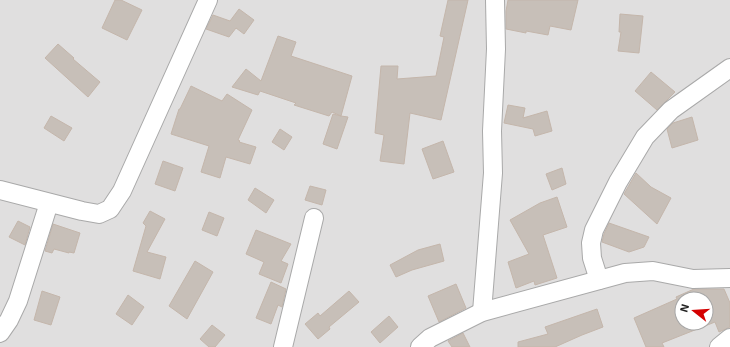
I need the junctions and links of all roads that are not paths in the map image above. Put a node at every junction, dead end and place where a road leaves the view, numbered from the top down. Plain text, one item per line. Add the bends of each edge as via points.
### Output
1 (208, 0) edge
2 (495, 0) edge
3 (730, 68) edge
4 (0, 190) edge
5 (49, 202) junction
6 (314, 218) dead end
7 (730, 278) edge
8 (599, 280) junction
9 (482, 312) junction
10 (0, 333) edge
11 (730, 338) edge
12 (283, 347) edge
13 (420, 347) edge
14 (719, 347) edge

1 - 5 street via 125,184 110,209 99,214
2 - 9 street via 493,173
3 - 8 street via 671,110 645,137 618,182 594,230 591,243 592,258
4 - 5 street
5 - 10 street via 18,301
6 - 12 street
7 - 8 street via 693,279 653,271 625,273
8 - 9 street
9 - 13 street via 430,338
11 - 14 street

